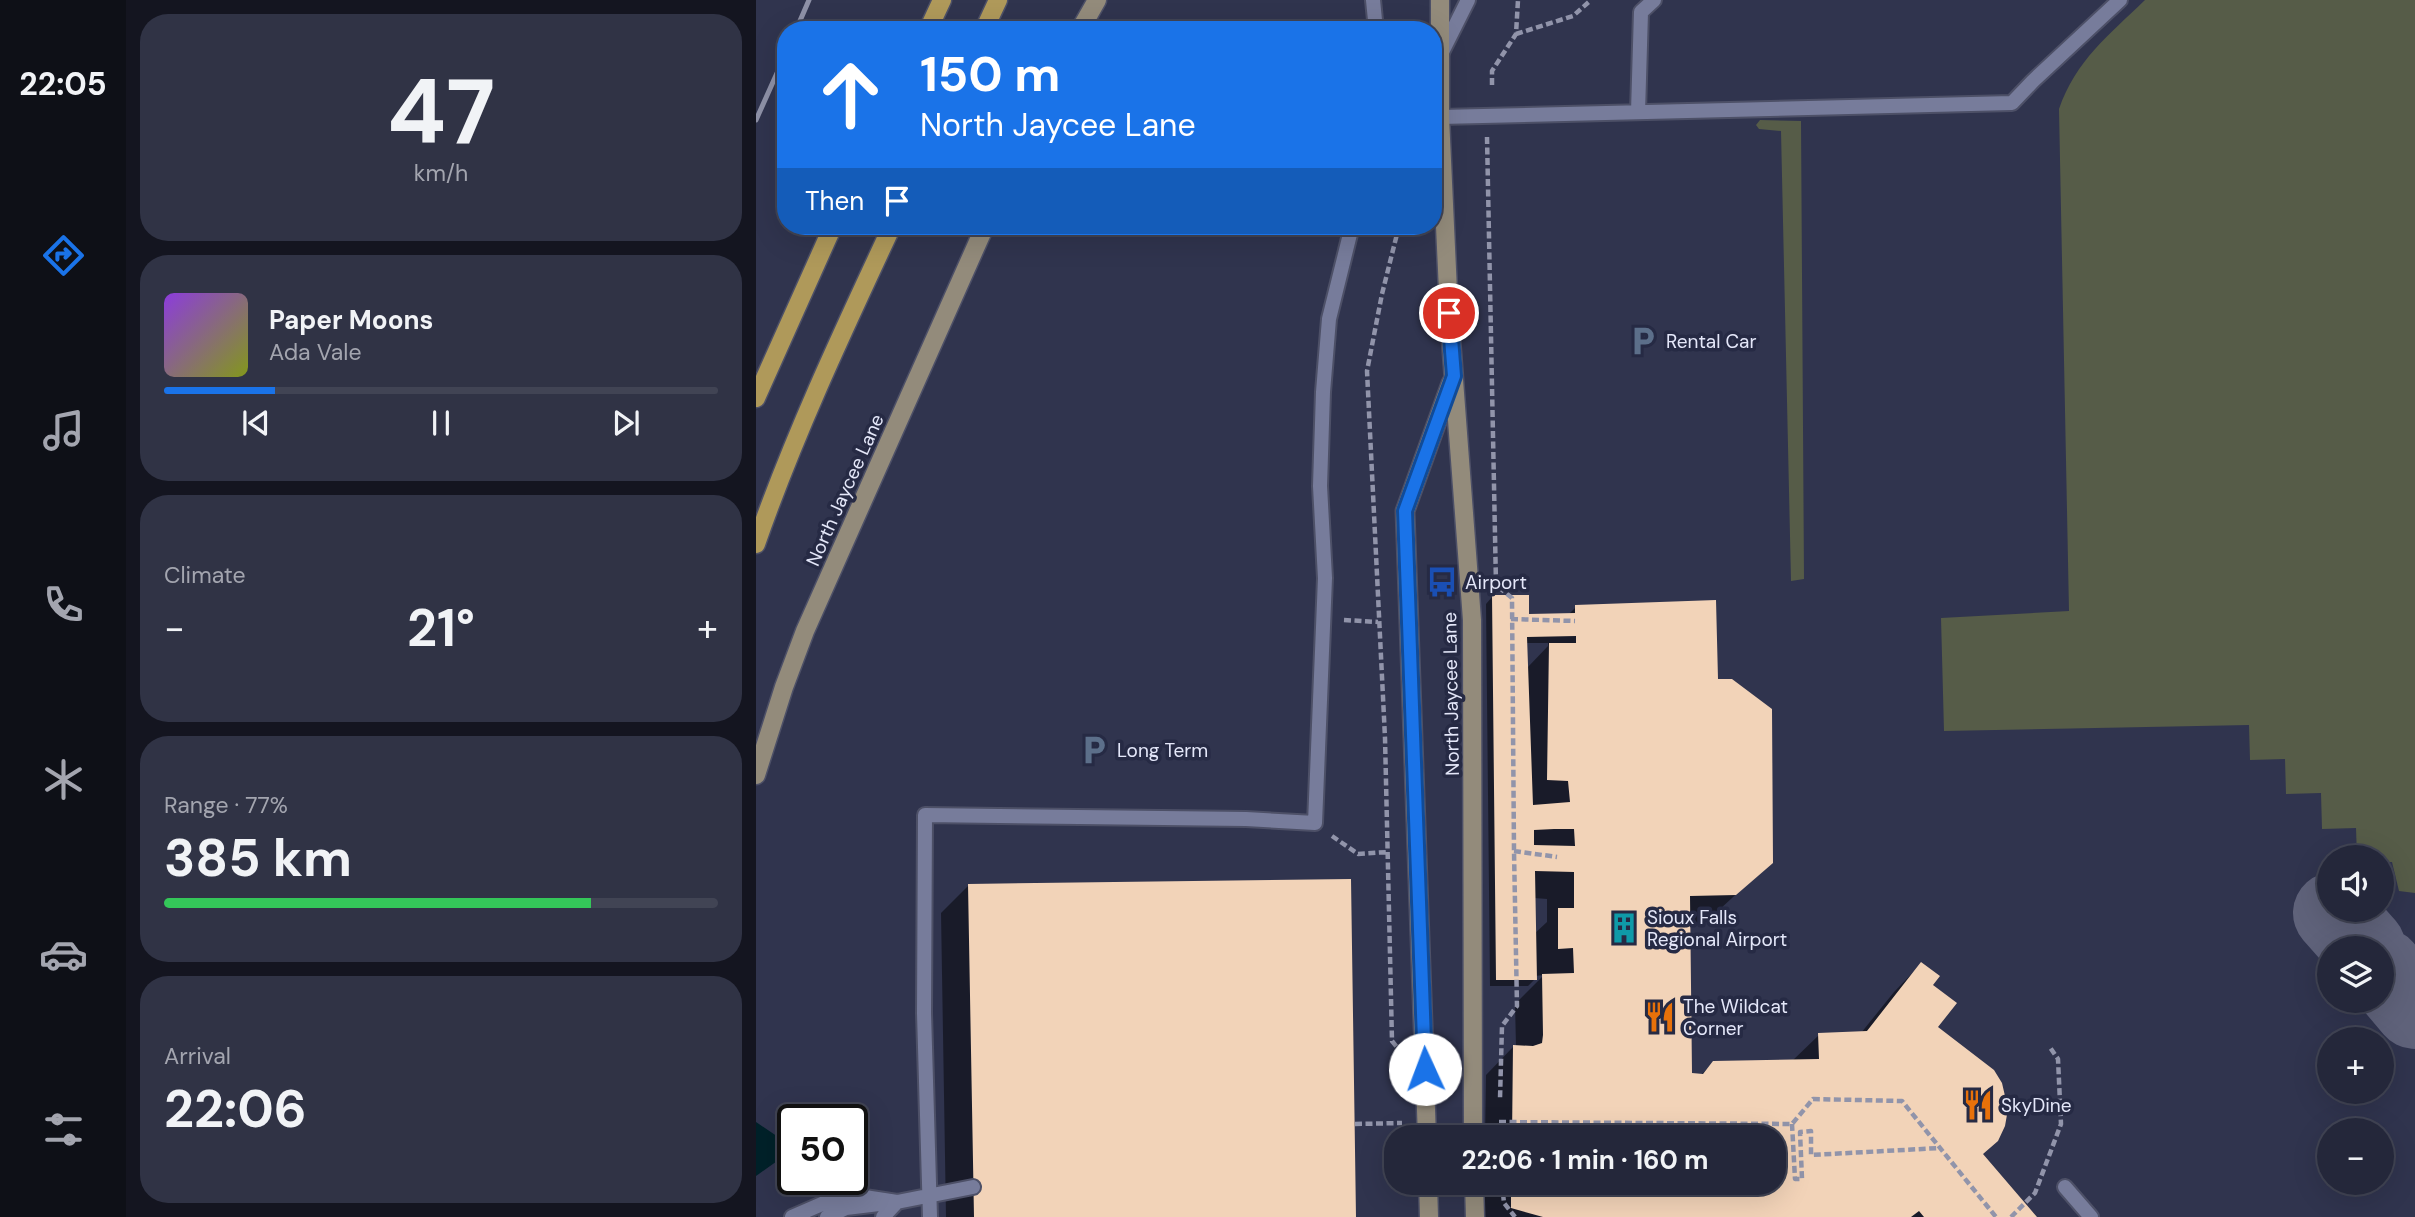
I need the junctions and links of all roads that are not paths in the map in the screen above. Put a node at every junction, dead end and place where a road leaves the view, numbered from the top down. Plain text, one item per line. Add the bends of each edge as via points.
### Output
1 (942, 0) edge
2 (998, 0) edge
3 (1097, 0) edge
4 (1373, 0) edge
5 (1440, 0) edge
6 (1468, 0) edge
7 (1654, 0) edge
8 (2120, 0) edge
9 (932, 21) edge
10 (988, 21) edge
11 (1085, 21) edge
12 (1375, 21) edge
13 (1440, 21) edge
14 (1442, 51) edge
15 (1638, 112) junction
16 (1442, 117) edge
17 (1442, 154) edge
18 (829, 235) edge
19 (888, 235) edge
20 (981, 235) edge
21 (1350, 235) edge
22 (1454, 376) junction
23 (756, 398) edge
24 (756, 544) edge
25 (756, 775) edge
26 (1427, 1125) edge
27 (1473, 1125) edge
28 (973, 1187) dead end
29 (2064, 1187) dead end
30 (1428, 1195) edge
31 (1474, 1195) edge
32 (929, 1196) junction
33 (897, 1202) junction
34 (792, 1217) edge
35 (827, 1217) edge
36 (865, 1217) edge
37 (883, 1217) edge
38 (930, 1217) edge
39 (1429, 1217) edge
40 (1475, 1217) edge
41 (2091, 1217) edge

1 - 9 main road
2 - 10 main road
3 - 11 main road
4 - 12 lane
5 - 13 main road, North Jaycee Lane
6 - 14 lane
7 - 15 lane via 1641,12
8 - 15 lane via 2012,103
15 - 16 lane
17 - 22 main road, North Jaycee Lane
18 - 23 main road
19 - 24 main road via 788,457
20 - 25 main road, North Jaycee Lane via 806,631
21 - 32 lane via 1329,319 1323,392 1320,486 1325,578 1315,823 1246,818 925,815
22 - 26 main road via 1405,511
22 - 27 main road, North Jaycee Lane via 1472,620
28 - 32 lane
29 - 41 lane
30 - 39 main road
31 - 40 main road
32 - 33 lane
32 - 38 lane
33 - 34 lane via 845,1194
33 - 35 lane via 846,1208
33 - 36 lane
33 - 37 lane

